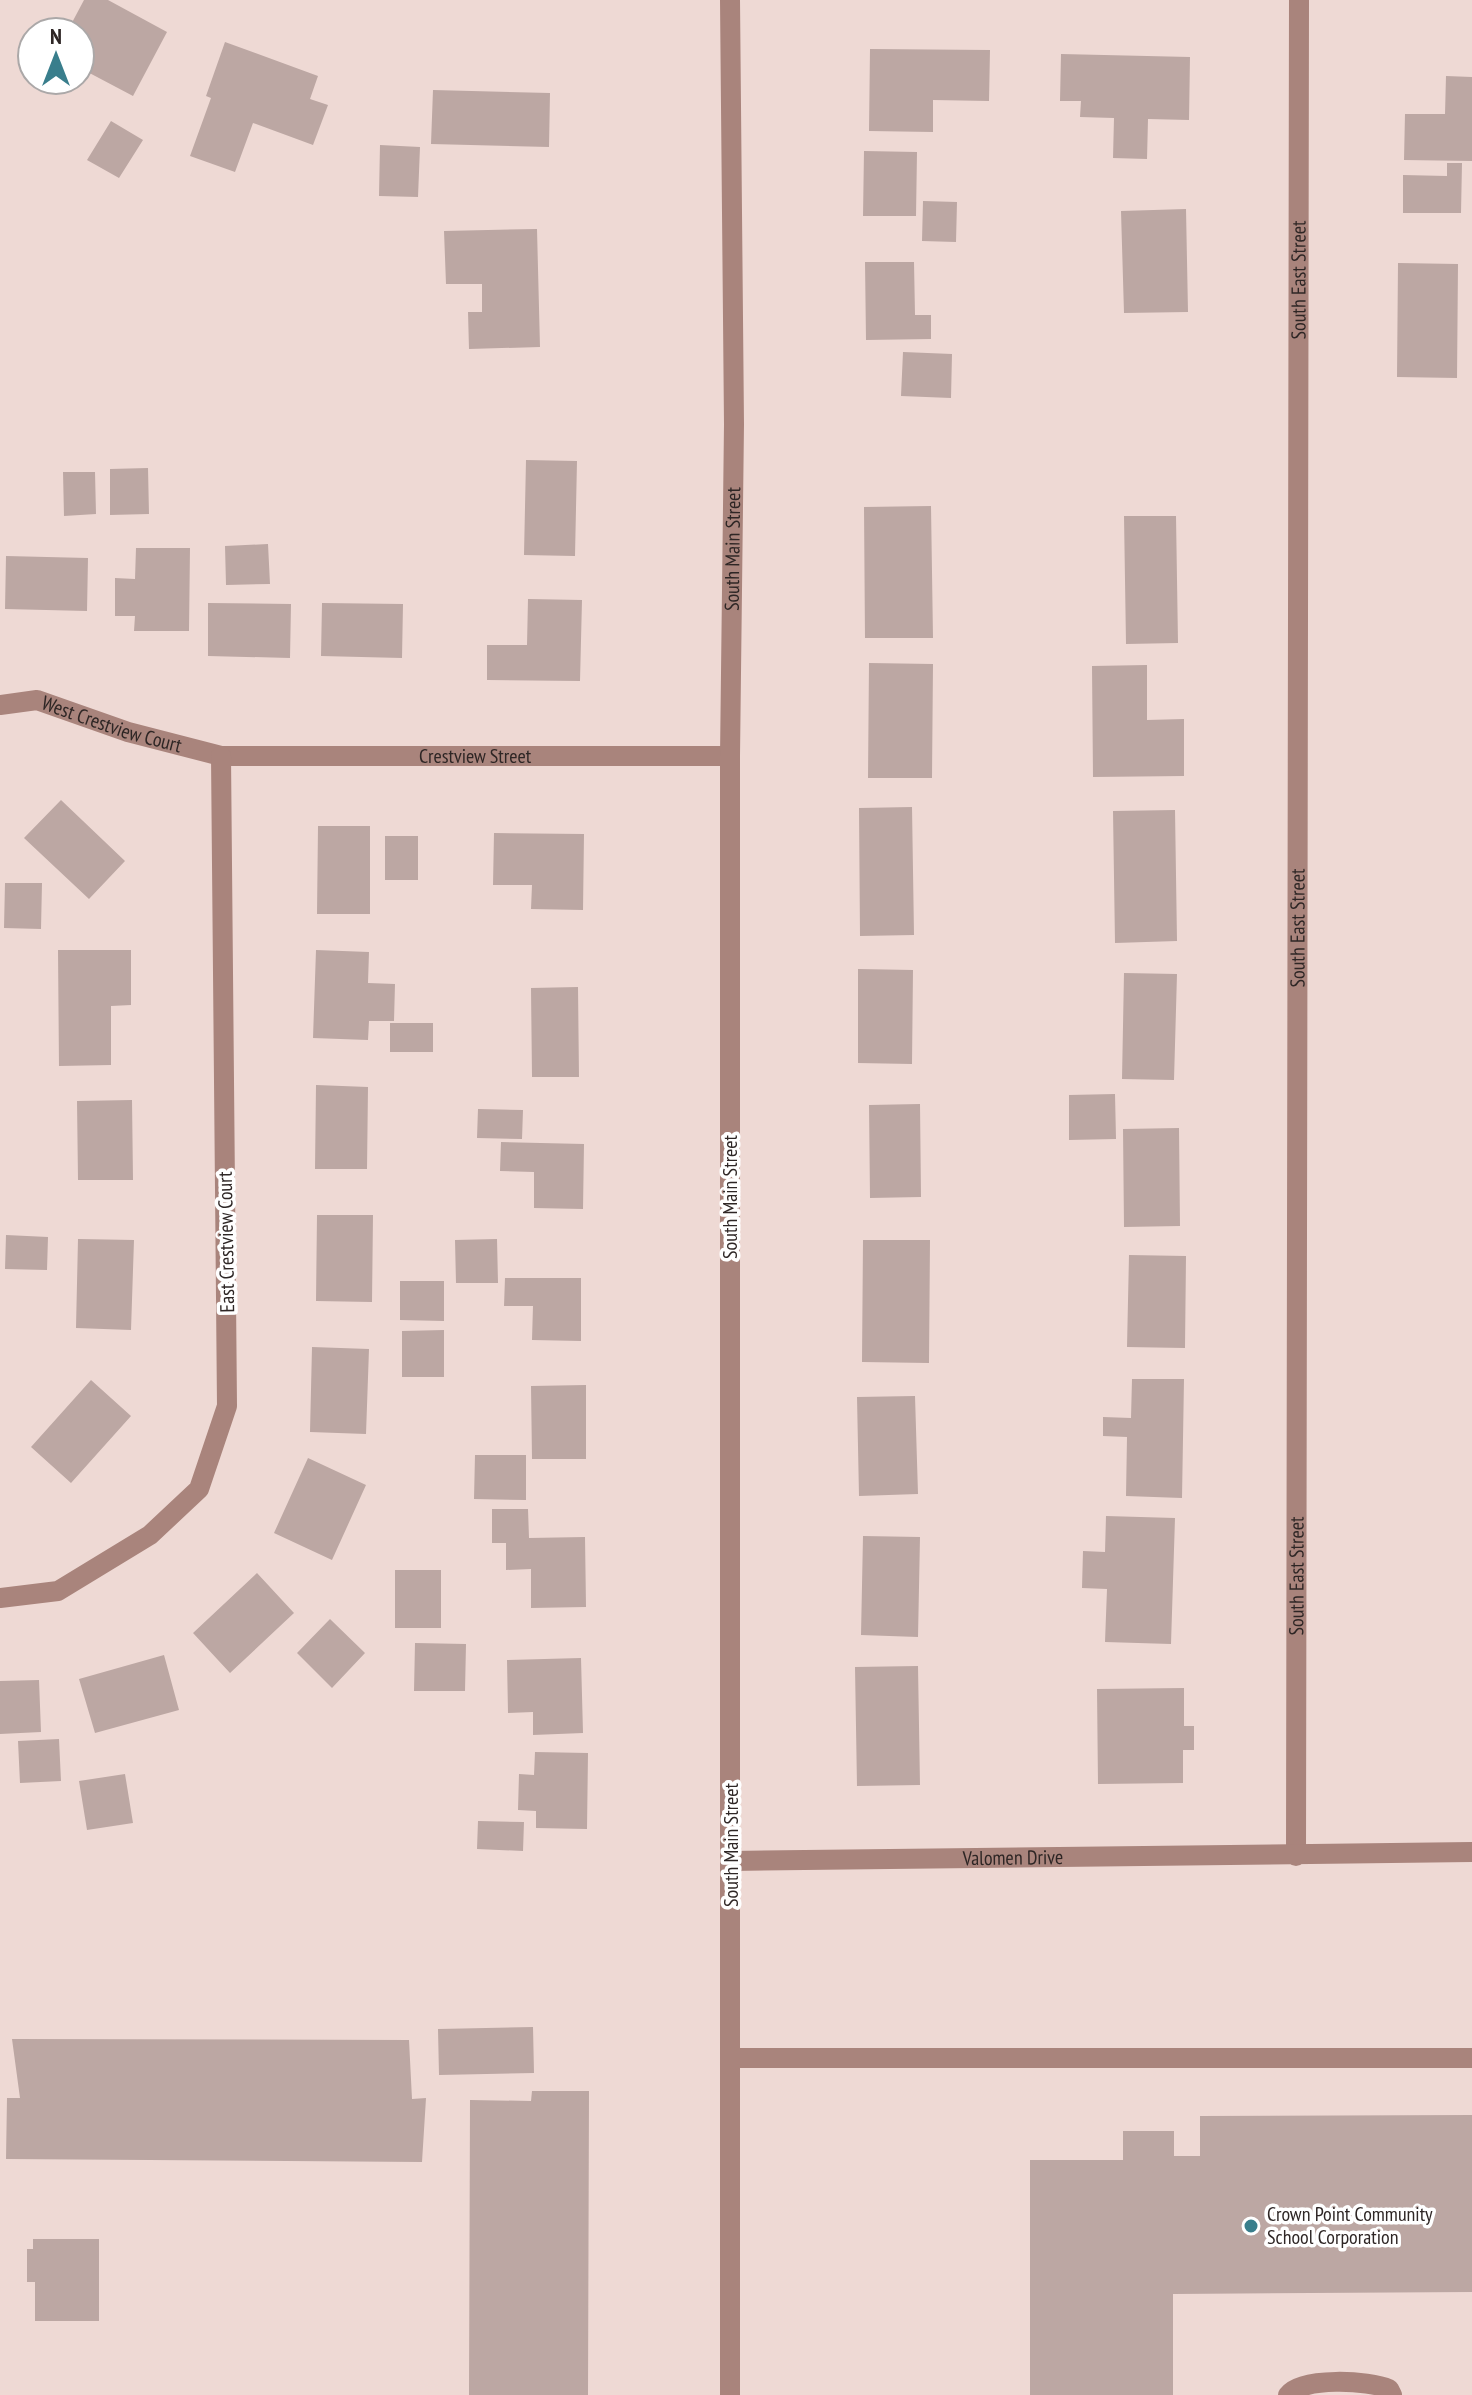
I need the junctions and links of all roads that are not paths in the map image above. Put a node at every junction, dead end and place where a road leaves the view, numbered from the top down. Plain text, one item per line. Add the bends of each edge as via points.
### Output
1 (730, 0) edge
2 (1299, 0) edge
3 (0, 705) edge
4 (221, 756) junction
5 (730, 756) junction
6 (0, 1598) edge
7 (1472, 1852) edge
8 (1296, 1856) junction
9 (731, 1861) junction
10 (730, 2058) junction
11 (1472, 2058) edge
12 (730, 2395) edge
13 (1288, 2395) edge
14 (1392, 2395) edge

1 - 5 street, South Main Street
2 - 8 street, South East Street
3 - 4 street, West Crestview Court via 37,700 128,732
4 - 5 street, Crestview Street
4 - 6 street, East Crestview Court via 227,1406 199,1489 150,1535 58,1591
5 - 9 street, South Main Street
7 - 8 street, Valomen Drive
8 - 9 street, Valomen Drive
9 - 10 street, South Main Street
10 - 11 street
10 - 12 street, South Main Street
13 - 14 street via 1304,2384 1375,2383

